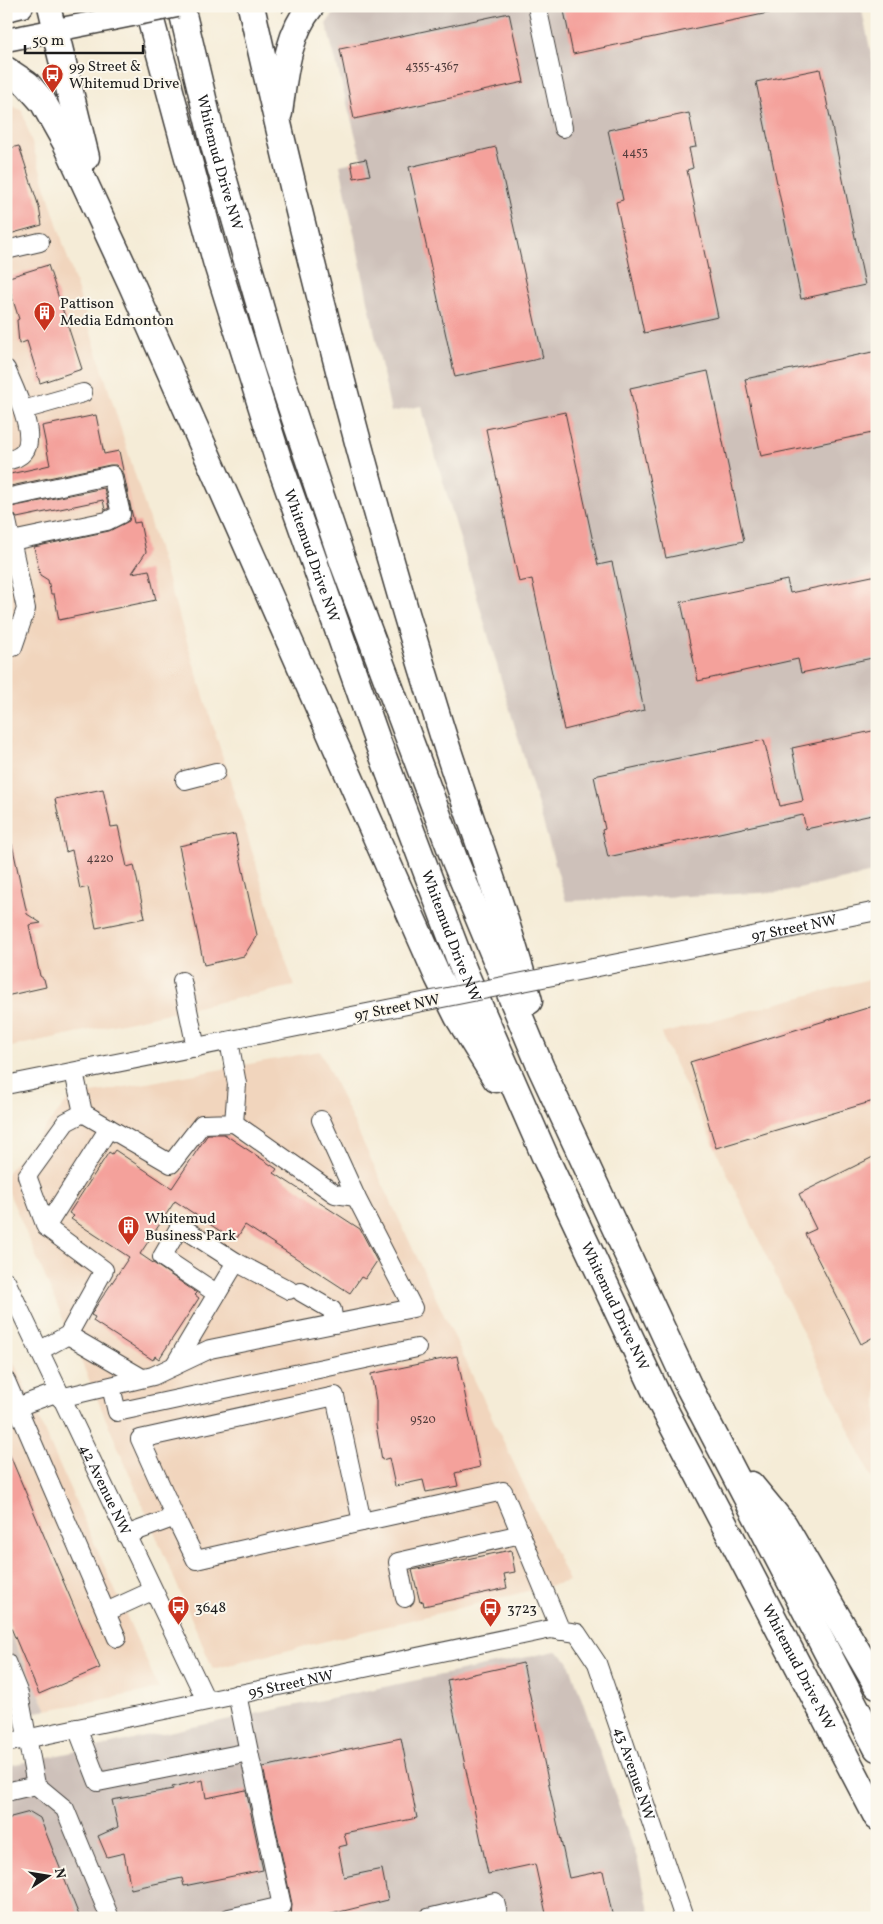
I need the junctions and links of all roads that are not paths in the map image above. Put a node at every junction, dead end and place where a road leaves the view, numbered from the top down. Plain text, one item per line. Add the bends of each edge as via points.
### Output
1 (22, 6) edge
2 (147, 6) edge
3 (177, 6) edge
4 (181, 6) edge
5 (251, 6) edge
6 (311, 6) edge
7 (537, 6) edge
8 (6, 10) edge
9 (52, 19) edge
10 (6, 40) edge
11 (6, 70) edge
12 (277, 126) junction
13 (563, 128) dead end
14 (40, 242) dead end
15 (6, 250) edge
16 (131, 283) junction
17 (6, 370) edge
18 (83, 392) dead end
19 (23, 410) junction
20 (6, 461) edge
21 (6, 498) edge
22 (7, 520) edge
23 (12, 541) junction
24 (10, 648) edge
25 (216, 772) dead end
26 (185, 780) dead end
27 (877, 911) edge
28 (182, 980) dead end
29 (229, 1041) junction
30 (196, 1048) junction
31 (541, 1068) junction
32 (74, 1072) junction
33 (6, 1085) edge
34 (83, 1113) junction
35 (321, 1120) dead end
36 (234, 1123) junction
37 (109, 1128) junction
38 (547, 1161) junction
39 (356, 1196) junction
40 (46, 1227) junction
41 (236, 1262) junction
42 (6, 1281) edge
43 (216, 1292) junction
44 (334, 1324) junction
45 (68, 1335) junction
46 (417, 1348) dead end
47 (39, 1352) junction
48 (174, 1366) junction
49 (142, 1378) junction
50 (6, 1381) edge
51 (111, 1387) junction
52 (59, 1395) junction
53 (12, 1408) edge
54 (720, 1449) junction
55 (175, 1517) junction
56 (362, 1522) junction
57 (521, 1534) junction
58 (126, 1535) junction
59 (152, 1591) junction
60 (404, 1598) dead end
61 (106, 1612) junction
62 (569, 1632) junction
63 (117, 1638) dead end
64 (6, 1662) edge
65 (877, 1685) edge
66 (237, 1694) junction
67 (206, 1700) junction
68 (77, 1728) junction
69 (26, 1739) junction
70 (6, 1743) edge
71 (877, 1748) edge
72 (249, 1752) junction
73 (36, 1786) junction
74 (6, 1792) edge
75 (872, 1807) edge
76 (877, 1830) edge
77 (283, 1912) edge
78 (110, 1918) edge
79 (229, 1918) edge
80 (428, 1918) edge
81 (499, 1918) edge
82 (684, 1918) edge

1 - 8 main road
2 - 38 highway, Whitemud Drive NW via 216,261 318,577 457,954
3 - 9 main road, bridge via 112,19
4 - 31 highway, Whitemud Drive NW via 243,252 309,462 407,736
5 - 12 highway
6 - 12 highway via 300,21 290,49
7 - 13 street
9 - 10 main road
9 - 16 highway via 87,160
11 - 16 highway via 32,90 55,122
12 - 31 highway via 372,496 438,720 514,947 529,1000
14 - 15 street
16 - 38 highway via 442,985 458,1018
17 - 19 street
18 - 19 street
19 - 20 street via 28,442 19,457
21 - 23 street via 112,475 121,514 108,521
22 - 23 street
23 - 24 street via 26,609
25 - 26 street
27 - 29 street, 97 Street NW, bridge
28 - 30 street
29 - 30 street, 97 Street NW
29 - 36 street via 237,1084
30 - 32 street, 97 Street NW
31 - 54 highway, Whitemud Drive NW
32 - 33 street, 97 Street NW
32 - 34 street
34 - 37 street
34 - 40 street via 66,1122 27,1176
35 - 39 street
36 - 37 street via 202,1124 171,1164
36 - 39 street via 335,1194
37 - 40 street
38 - 75 highway, Whitemud Drive NW via 661,1403
39 - 44 street via 413,1308
40 - 45 street via 104,1270
41 - 43 street
41 - 43 street via 180,1226 162,1257
41 - 44 street via 332,1310
42 - 47 street, 42 Avenue NW
43 - 48 street
44 - 48 street via 210,1349
45 - 47 street
45 - 49 street
46 - 51 street via 117,1412
47 - 52 street, 42 Avenue NW
48 - 49 street
49 - 51 street
50 - 53 street
51 - 52 street
52 - 53 street
52 - 58 street, 42 Avenue NW
53 - 61 street
54 - 65 highway via 784,1525
54 - 71 highway, Whitemud Drive NW
55 - 56 street via 196,1560
55 - 56 street via 140,1439 335,1396
55 - 58 street
56 - 57 street, 43 Avenue NW via 503,1491
57 - 60 street via 398,1562
57 - 62 street, 43 Avenue NW
58 - 59 street, 42 Avenue NW
59 - 61 street
59 - 67 street, 42 Avenue NW
61 - 63 street
62 - 66 street, 95 Street NW via 550,1629
62 - 82 street, 43 Avenue NW via 597,1663
64 - 69 street via 19,1694
66 - 67 street, 95 Street NW
66 - 72 street
67 - 68 street, 95 Street NW
68 - 69 street, 95 Street NW
68 - 72 street via 98,1782
69 - 70 street, 95 Street NW
69 - 73 street
72 - 77 street
73 - 74 street
73 - 78 street via 65,1809
75 - 76 highway, Whitemud Drive NW
77 - 79 street
80 - 81 street via 495,1902

